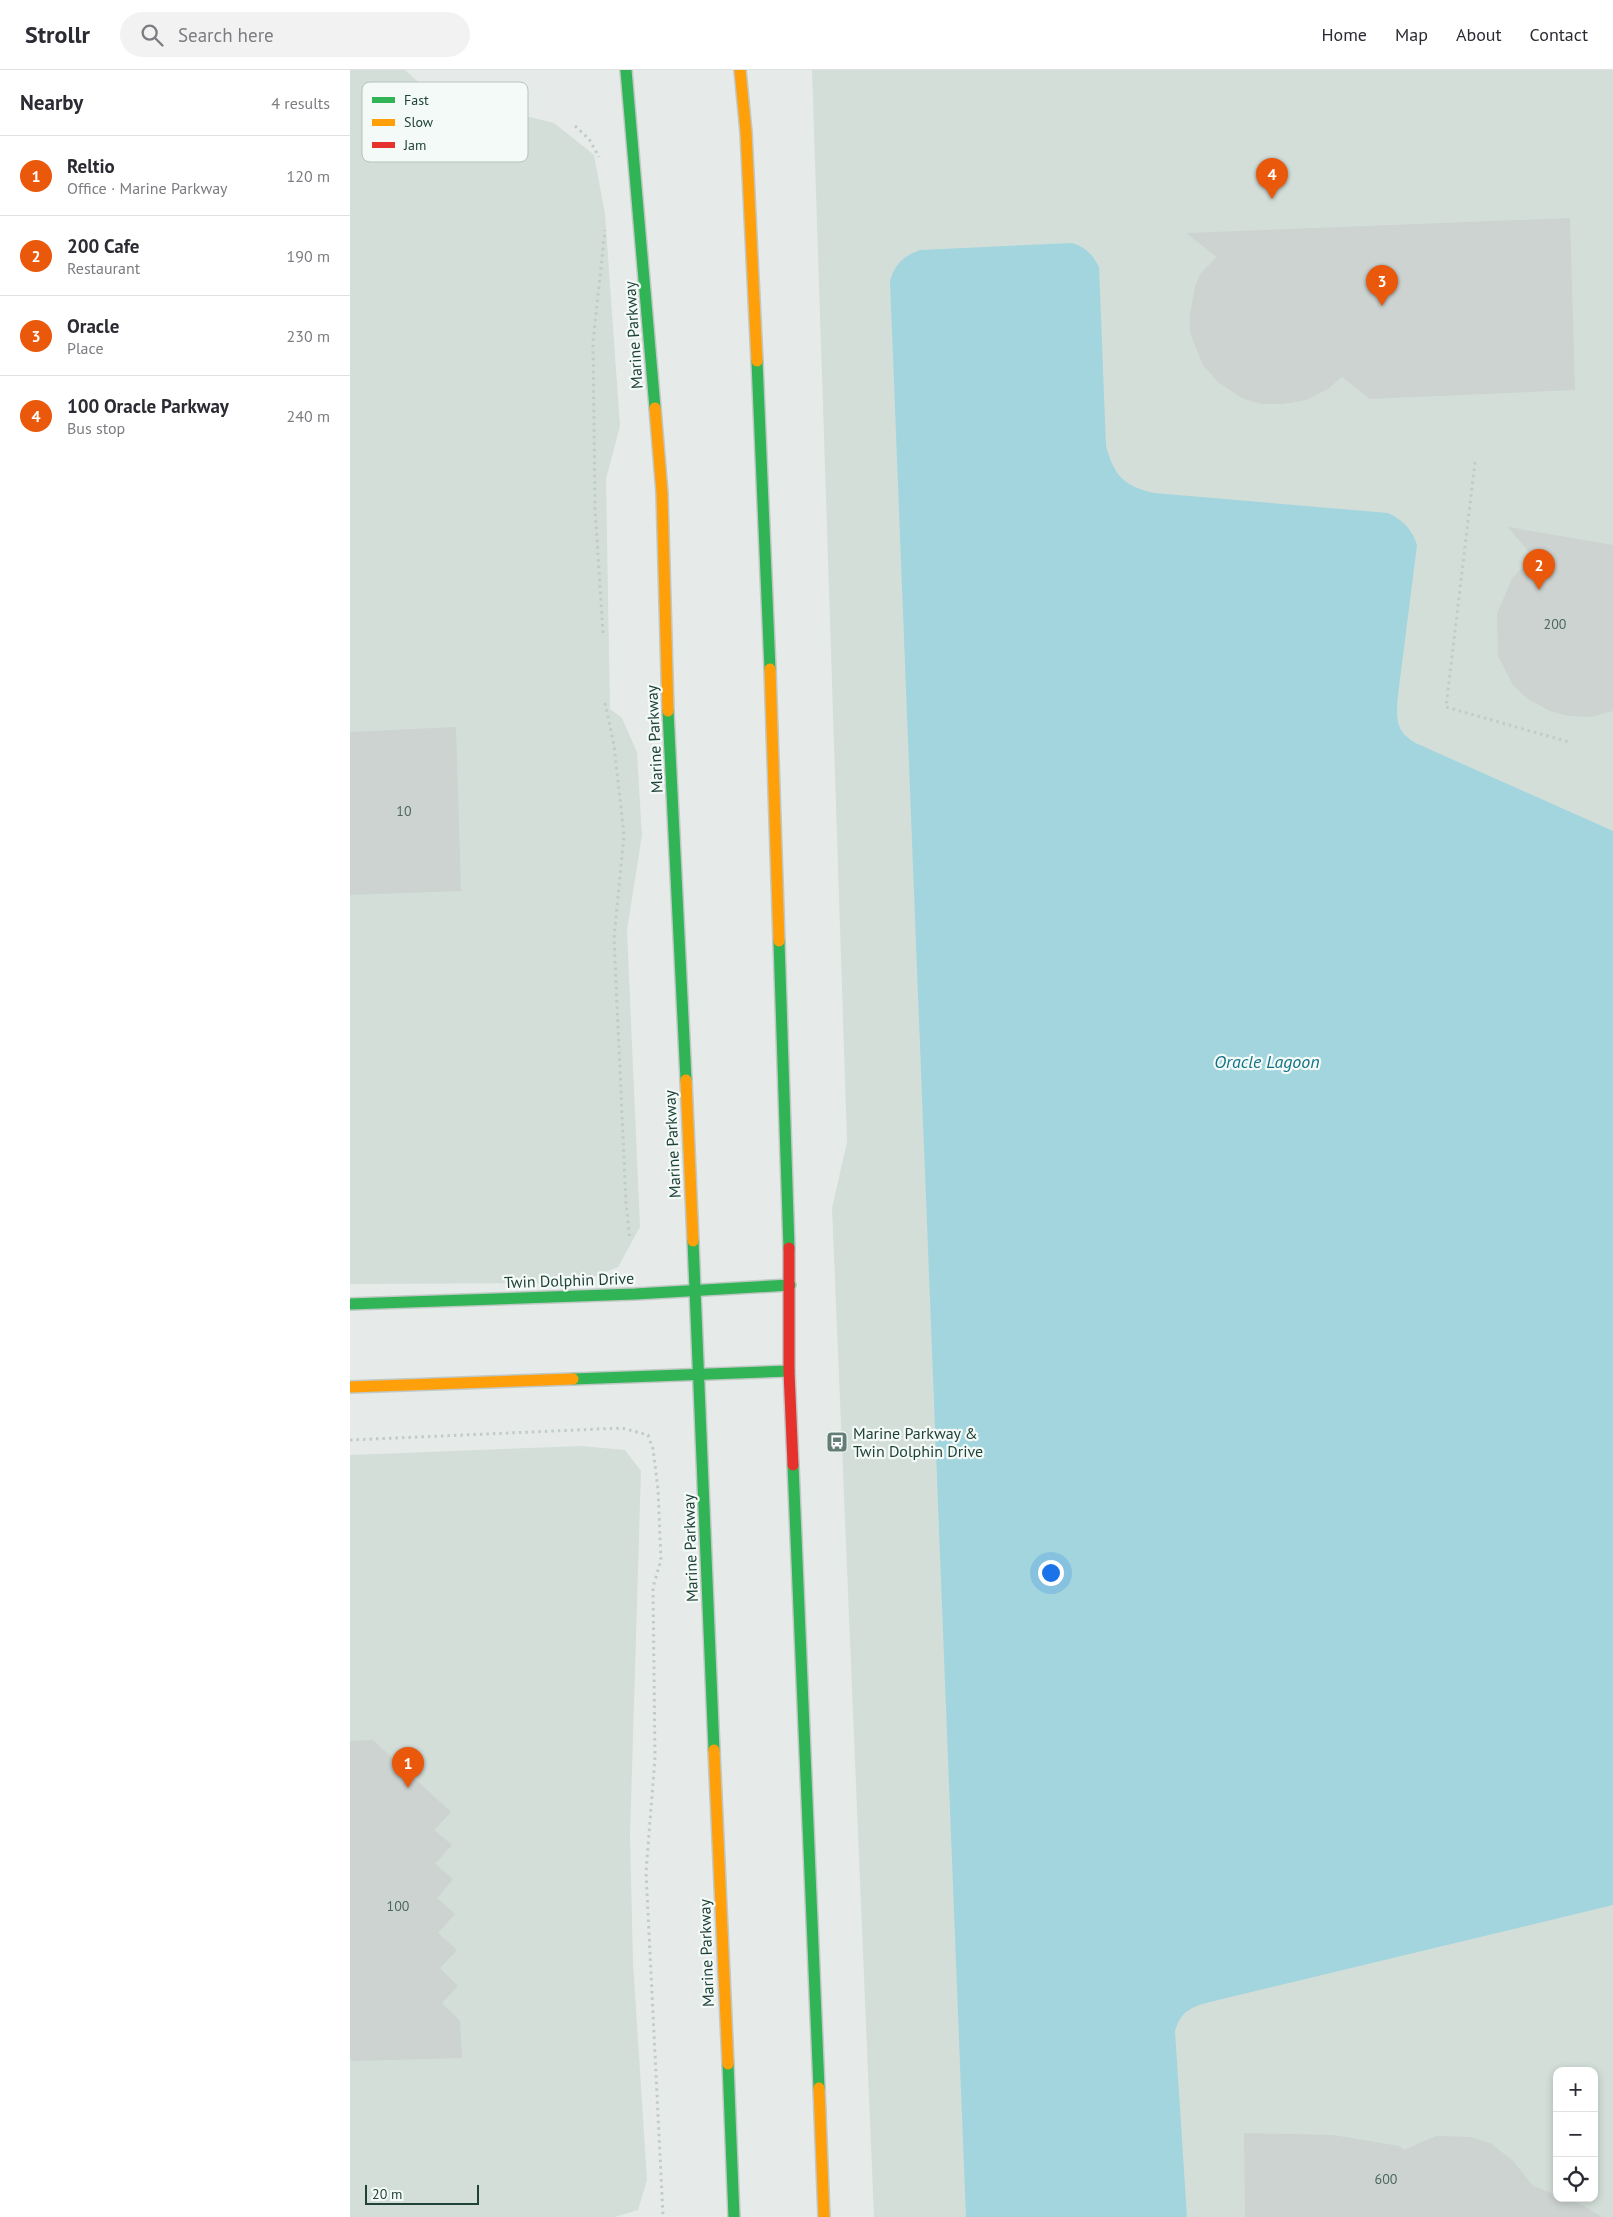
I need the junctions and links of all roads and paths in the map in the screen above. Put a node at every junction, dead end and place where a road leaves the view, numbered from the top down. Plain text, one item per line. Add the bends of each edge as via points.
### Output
1 (626, 70) edge
2 (740, 70) edge
3 (575, 126) dead end
4 (600, 166) dead end
5 (605, 221) dead end
6 (1475, 462) dead end
7 (603, 633) dead end
8 (605, 703) dead end
9 (1569, 742) dead end
10 (630, 1240) dead end
11 (790, 1285) junction
12 (695, 1291) junction
13 (350, 1304) edge
14 (789, 1371) junction
15 (698, 1374) junction
16 (350, 1388) edge
17 (350, 1440) edge
18 (662, 2216) dead end
19 (734, 2217) edge
20 (824, 2217) edge

1 - 12 main road, Marine Parkway via 662,493 665,641
2 - 11 main road via 746,132 767,572
3 - 4 path via 589,139 599,156
5 - 7 path via 592,342 595,508
6 - 9 path via 1446,707
8 - 10 path via 614,745 624,835 614,938
11 - 12 main road, Twin Dolphin Drive
11 - 14 main road
12 - 13 main road, Twin Dolphin Drive
12 - 15 main road, Marine Parkway
14 - 15 main road
14 - 20 main road
15 - 16 main road
15 - 19 main road, Marine Parkway
17 - 18 path via 622,1428 648,1435 658,1489 661,1560 653,1587 655,1758 646,1872

